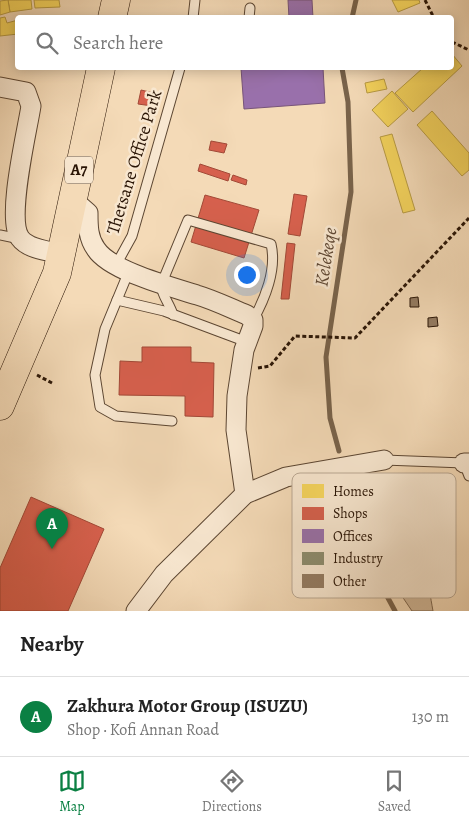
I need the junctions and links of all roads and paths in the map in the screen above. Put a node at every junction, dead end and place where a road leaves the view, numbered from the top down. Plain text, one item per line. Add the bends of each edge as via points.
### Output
1 (116, 0) edge
2 (195, 0) edge
3 (425, 0) edge
4 (113, 15) edge
5 (193, 15) edge
6 (432, 15) edge
7 (454, 43) edge
8 (469, 50) edge
9 (101, 70) edge
10 (179, 70) edge
11 (0, 87) edge
12 (72, 199) junction
13 (469, 218) edge
14 (0, 235) edge
15 (20, 239) junction
16 (62, 254) junction
17 (123, 268) junction
18 (161, 285) junction
19 (117, 300) junction
20 (173, 315) junction
21 (253, 320) junction
22 (247, 342) junction
23 (242, 369) junction
24 (0, 406) edge
25 (172, 420) dead end
26 (384, 460) joint
27 (467, 467) edge
28 (309, 473) edge
29 (292, 476) edge
30 (245, 494) junction
31 (136, 611) edge

1 - 4 main road
2 - 5 lane
3 - 6 path
7 - 8 path
9 - 12 main road, A7
10 - 17 lane, Thetsane Office Park
11 - 15 street via 26,92 31,106 14,208 14,226
12 - 16 main road, A7
12 - 17 street via 88,213 89,238 97,252
13 - 23 path via 355,338 294,336 270,366
14 - 15 lane
15 - 16 street via 36,248
16 - 24 main road, A7 via 57,274
17 - 18 street
17 - 19 lane, Thetsane Office Park
18 - 20 lane
18 - 21 street via 198,295
18 - 21 lane via 188,220 271,244 274,257 265,296
19 - 20 lane
19 - 25 lane, Thetsane Office Park via 105,329 94,376 100,407 116,416
20 - 22 lane
21 - 22 street via 254,326
22 - 23 street
23 - 30 street via 236,430
26 - 27 lane
26 - 28 street
29 - 30 street
30 - 31 street via 164,574

